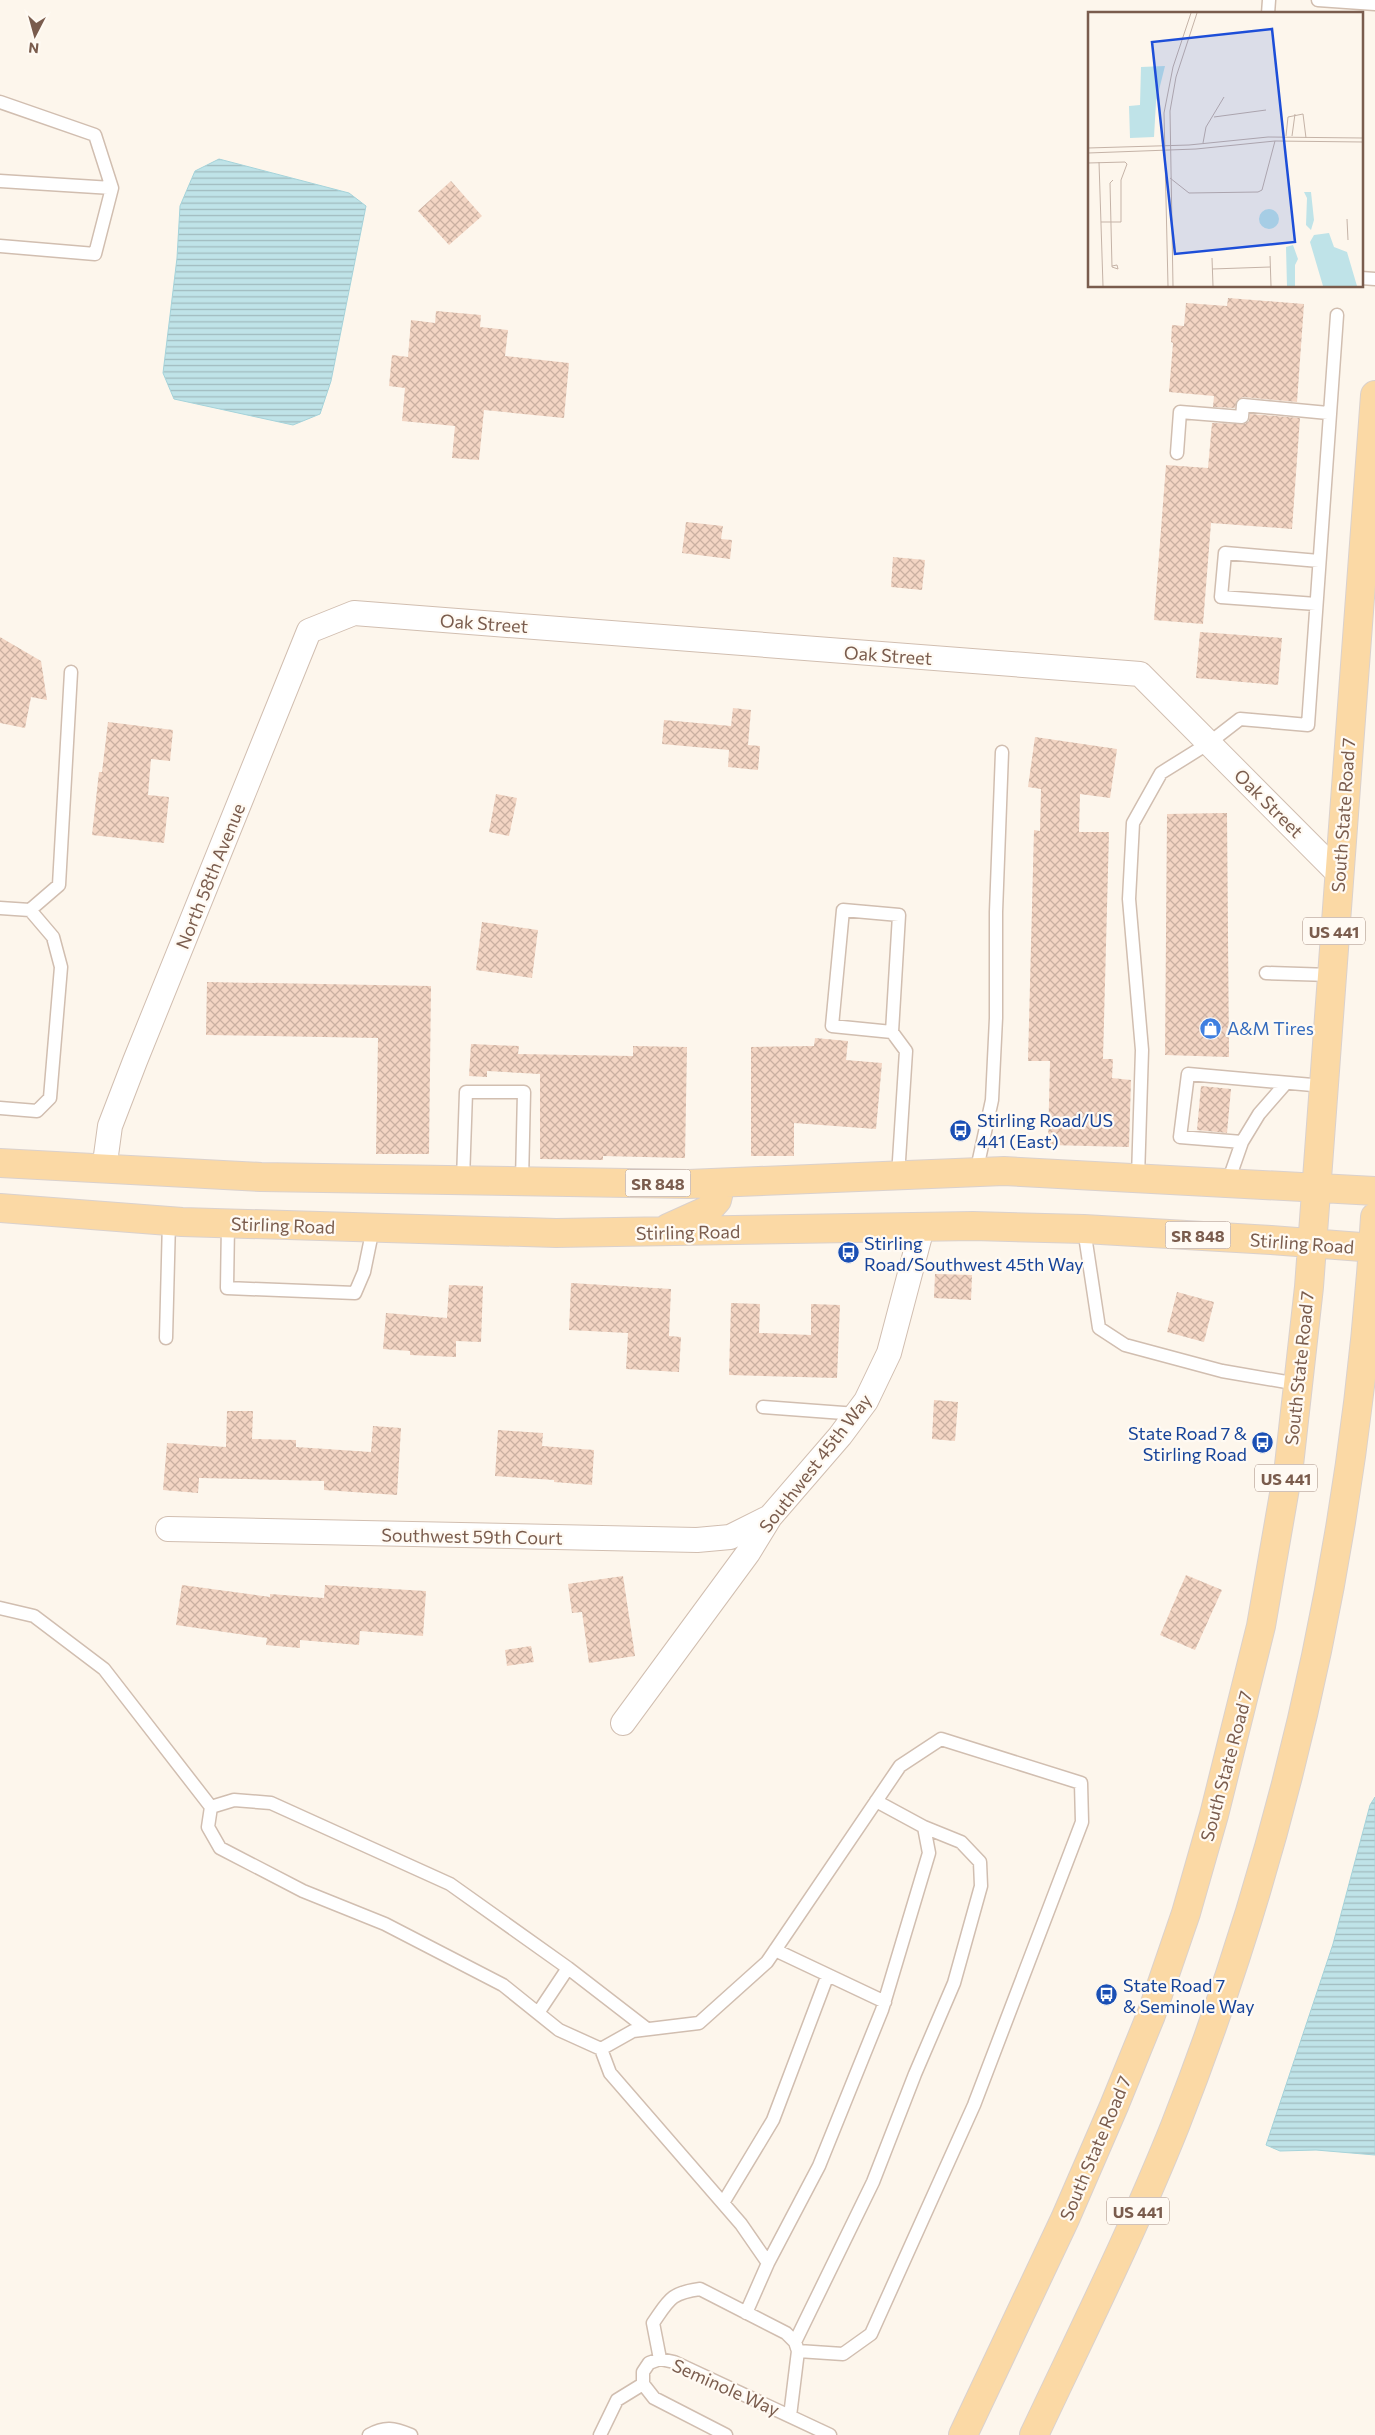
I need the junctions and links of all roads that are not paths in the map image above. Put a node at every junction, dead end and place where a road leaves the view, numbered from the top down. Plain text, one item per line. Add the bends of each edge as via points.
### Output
1 (1318, 0) edge
2 (1375, 4) edge
3 (0, 102) edge
4 (0, 180) edge
5 (112, 188) junction
6 (0, 246) edge
7 (1362, 278) edge
8 (1375, 279) edge
9 (1337, 314) dead end
10 (1328, 413) junction
11 (1374, 413) edge
12 (1177, 454) dead end
13 (1319, 560) junction
14 (1316, 604) junction
15 (354, 613) joint
16 (72, 672) dead end
17 (1209, 742) junction
18 (1002, 752) dead end
19 (1339, 874) junction
20 (0, 908) edge
21 (30, 910) junction
22 (1266, 973) dead end
23 (1331, 975) junction
24 (892, 1032) junction
25 (1286, 1083) junction
26 (1324, 1086) junction
27 (0, 1108) edge
28 (1242, 1142) junction
29 (0, 1163) edge
30 (104, 1170) junction
31 (976, 1173) junction
32 (898, 1176) junction
33 (1138, 1178) junction
34 (463, 1180) junction
35 (522, 1181) junction
36 (1228, 1182) junction
37 (721, 1183) junction
38 (1316, 1187) junction
39 (1375, 1191) edge
40 (0, 1208) edge
41 (1375, 1217) edge
42 (169, 1221) junction
43 (228, 1224) junction
44 (373, 1228) junction
45 (922, 1228) junction
46 (1084, 1229) junction
47 (658, 1232) junction
48 (1312, 1243) junction
49 (1374, 1248) edge
50 (166, 1338) dead end
51 (1298, 1384) junction
52 (763, 1407) dead end
53 (857, 1414) junction
54 (770, 1517) junction
55 (168, 1529) dead end
56 (0, 1608) edge
57 (623, 1723) dead end
58 (876, 1801) junction
59 (210, 1807) junction
60 (924, 1826) junction
61 (775, 1950) junction
62 (568, 1968) junction
63 (827, 1977) junction
64 (885, 2002) junction
65 (538, 2013) junction
66 (648, 2029) junction
67 (601, 2049) junction
68 (723, 2203) junction
69 (768, 2263) junction
70 (746, 2312) junction
71 (797, 2346) junction
72 (660, 2359) junction
73 (643, 2384) junction
74 (790, 2416) junction
75 (369, 2435) edge
76 (411, 2435) edge
77 (600, 2435) edge
78 (726, 2435) edge
79 (830, 2435) edge
80 (963, 2435) edge
81 (1034, 2435) edge

1 - 2 lane
3 - 5 lane via 95,136
4 - 5 lane
5 - 6 lane via 95,254
7 - 8 lane
9 - 10 lane
10 - 12 lane via 1243,404 1242,417 1180,412
10 - 13 lane
11 - 19 main road, South State Road 7 / US 441
13 - 14 lane
13 - 14 lane via 1225,553 1221,597
14 - 17 lane via 1308,725 1240,719
15 - 17 street, Oak Street via 1140,674
15 - 30 street, North 58th Avenue via 309,631 114,1117
16 - 21 lane via 59,884
17 - 19 street, Oak Street
17 - 33 lane via 1161,773 1133,823 1129,899 1142,1050
18 - 31 lane via 992,1100
19 - 23 main road, South State Road 7 / US 441
20 - 21 lane
21 - 27 lane via 53,937 61,967 50,1098 37,1111
22 - 23 lane
23 - 26 main road, South State Road 7 / US 441
24 - 24 lane via 899,915 843,910 832,1026
24 - 32 lane via 906,1051
25 - 26 lane
25 - 28 lane via 1259,1114
25 - 28 lane via 1188,1074 1180,1137
26 - 38 main road, South State Road 7 / US 441
28 - 36 lane
29 - 30 main road, SR 848
30 - 34 main road, SR 848 via 261,1177
31 - 32 main road, SR 848
31 - 33 main road, SR 848
32 - 37 main road, SR 848
33 - 36 main road, SR 848
34 - 35 main road, SR 848
34 - 35 lane via 466,1092 524,1092
35 - 37 main road, SR 848
36 - 38 main road, SR 848
37 - 47 main road via 717,1200 708,1210
38 - 39 main road, SR 848
38 - 48 main road, South State Road 7 / US 441
40 - 42 main road, Stirling Road / SR 848
41 - 49 main road, US 441
42 - 43 main road, Stirling Road / SR 848
42 - 50 lane
43 - 44 main road, Stirling Road / SR 848
43 - 44 lane via 227,1288 345,1292 355,1292 361,1279
44 - 47 main road, Stirling Road / SR 848
45 - 46 main road, Stirling Road / SR 848
45 - 47 main road, Stirling Road / SR 848
45 - 53 street, Southwest 45th Way via 889,1353
46 - 48 main road, Stirling Road / SR 848
46 - 51 lane via 1099,1328 1125,1345 1222,1371
48 - 49 main road, Stirling Road / SR 848
48 - 51 main road, South State Road 7 / US 441
49 - 81 main road, US 441 via 1358,1406 1333,1570 1301,1726 1270,1841 1210,2031 1162,2159
51 - 80 main road, South State Road 7 / US 441 via 1262,1626 1186,1913 1114,2106 1065,2219
52 - 53 lane
53 - 54 street, Southwest 45th Way
54 - 55 street, Southwest 59th Court via 730,1537 697,1540
54 - 57 street, Southwest 45th Way via 748,1553
56 - 59 lane via 34,1616 104,1669
58 - 60 lane
58 - 61 lane
58 - 71 lane via 900,1766 941,1739 1081,1783 1082,1822 974,2104 871,2334 843,2354
59 - 62 lane via 234,1800 271,1803 450,1884
59 - 65 lane via 208,1827 220,1848 303,1890 385,1924 503,1985
60 - 64 lane via 929,1853
60 - 71 lane via 960,1842 980,1862 981,1886 954,1983 873,2182
61 - 63 lane
61 - 66 lane via 767,1962 699,2023
62 - 65 lane
62 - 66 lane
63 - 64 lane
63 - 68 lane via 773,2120
64 - 69 lane via 818,2166
65 - 67 lane via 559,2030
66 - 67 lane via 633,2031
67 - 68 lane via 610,2073
68 - 69 lane
69 - 70 lane
70 - 71 lane via 786,2333
70 - 72 lane via 700,2289 671,2297 653,2323
71 - 74 lane
72 - 73 lane, Seminole Way via 649,2363 643,2372
72 - 74 lane, Seminole Way via 674,2362
73 - 77 lane via 617,2400
73 - 78 lane via 654,2398
74 - 79 lane, Seminole Way
75 - 76 lane via 381,2428 394,2428

